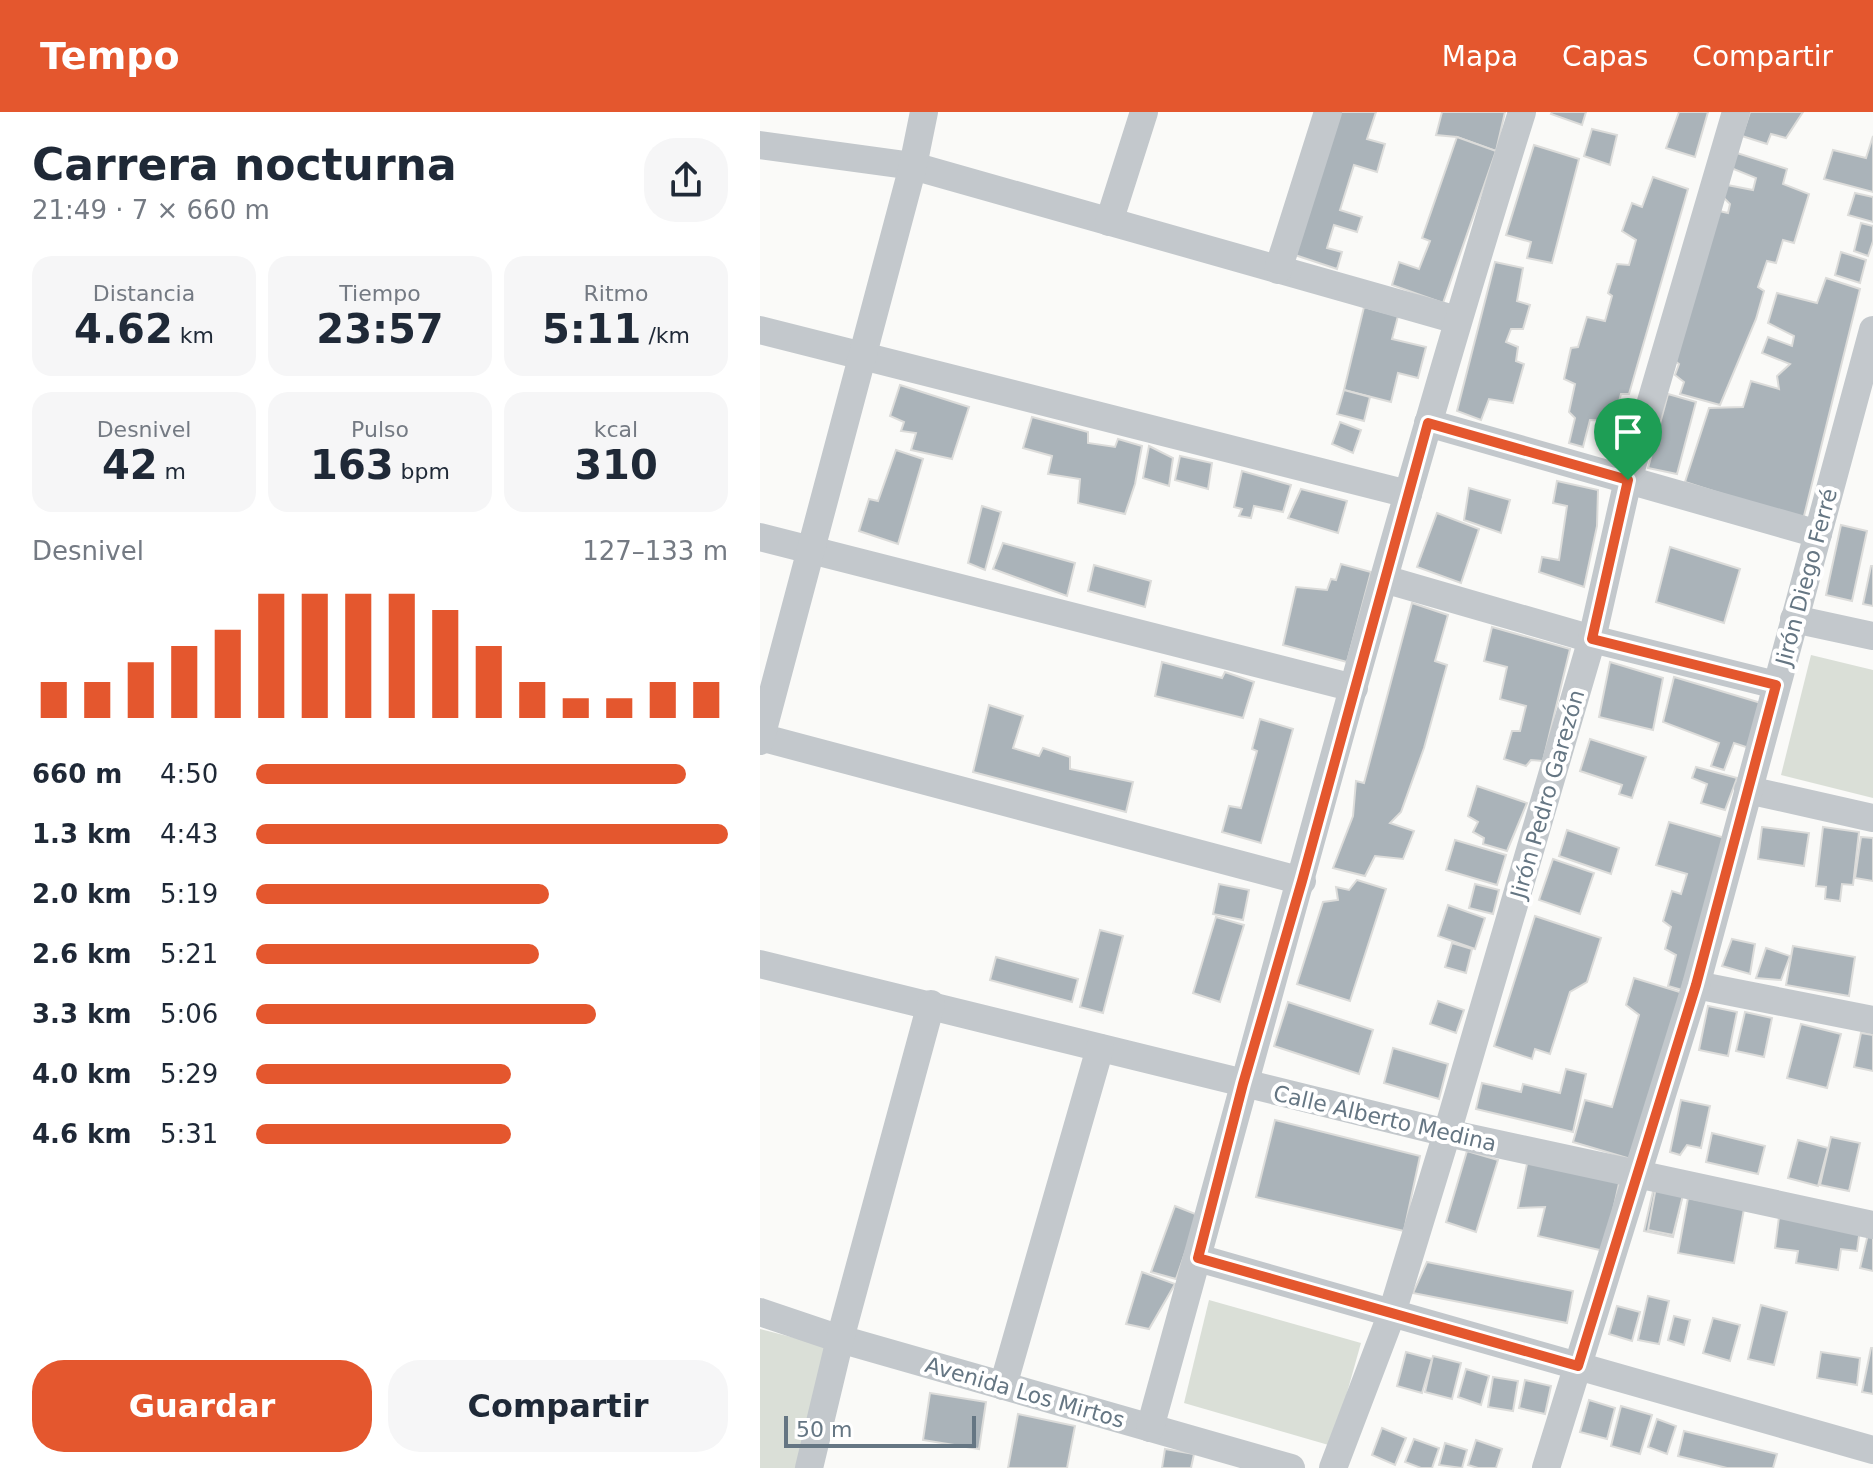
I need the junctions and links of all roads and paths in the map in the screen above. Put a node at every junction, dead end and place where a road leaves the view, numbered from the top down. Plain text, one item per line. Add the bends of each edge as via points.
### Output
1 (924, 112) edge
2 (1144, 112) edge
3 (1328, 112) edge
4 (1522, 112) edge
5 (1736, 112) edge
6 (760, 145) edge
7 (913, 166) junction
8 (1109, 222) junction
9 (1278, 270) junction
10 (1457, 320) junction
11 (760, 330) edge
12 (1873, 330) edge
13 (863, 356) junction
14 (1428, 423) junction
15 (1860, 429) edge
16 (1628, 480) junction
17 (1408, 494) junction
18 (1818, 534) junction
19 (760, 537) edge
20 (811, 550) junction
21 (1384, 579) junction
22 (1794, 619) junction
23 (1873, 636) edge
24 (1592, 639) junction
25 (1776, 685) junction
26 (1354, 688) junction
27 (760, 738) edge
28 (1748, 790) junction
29 (1873, 818) edge
30 (1302, 881) junction
31 (760, 964) edge
32 (1696, 985) junction
33 (931, 1004) junction
34 (1873, 1020) edge
35 (1100, 1048) junction
36 (1243, 1084) junction
37 (1447, 1133) junction
38 (1638, 1173) junction
39 (1873, 1225) edge
40 (1198, 1258) junction
41 (760, 1312) edge
42 (1392, 1313) junction
43 (840, 1339) junction
44 (1578, 1366) junction
45 (1003, 1386) junction
46 (1150, 1428) junction
47 (1873, 1450) edge
48 (809, 1468) edge
49 (1291, 1468) edge
50 (1333, 1468) edge
51 (1546, 1468) edge

1 - 7 street
2 - 8 street
3 - 9 street
4 - 10 street
5 - 16 street, Jirón Pedro Garezón
6 - 7 street
7 - 8 street
7 - 13 street
8 - 9 street
9 - 10 street
10 - 14 street
11 - 13 street
12 - 15 street, Jirón Diego Ferré
13 - 17 street
13 - 20 street
14 - 16 street
14 - 17 street
15 - 18 street, Jirón Diego Ferré
16 - 18 street
16 - 24 street, Jirón Pedro Garezón
17 - 21 street
18 - 22 street, Jirón Diego Ferré
19 - 20 street
20 - 26 street
20 - 27 street
21 - 24 street
21 - 26 street
22 - 23 street
22 - 25 street, Jirón Diego Ferré
24 - 25 street
24 - 37 street, Jirón Pedro Garezón
25 - 28 street, Jirón Diego Ferré
26 - 30 street
27 - 30 street
28 - 29 street
28 - 32 street, Jirón Diego Ferré
30 - 36 street
31 - 33 street, Calle Alberto Medina
32 - 34 street
32 - 38 street, Jirón Diego Ferré
33 - 35 street, Calle Alberto Medina
33 - 43 street
35 - 36 street, Calle Alberto Medina
35 - 45 street
36 - 37 street, Calle Alberto Medina
36 - 40 street
37 - 38 street, Calle Alberto Medina
37 - 42 street, Jirón Pedro Garezón
38 - 39 street, Calle Alberto Medina
38 - 44 street, Jirón Diego Ferré
40 - 42 street
40 - 46 street
41 - 43 street, Avenida Los Mirtos
42 - 44 street
42 - 50 street, Jirón Pedro Garezón
43 - 45 street, Avenida Los Mirtos
43 - 48 street
44 - 47 street
44 - 51 street, Jirón Diego Ferré
45 - 46 street, Avenida Los Mirtos
46 - 49 street, Avenida Los Mirtos

